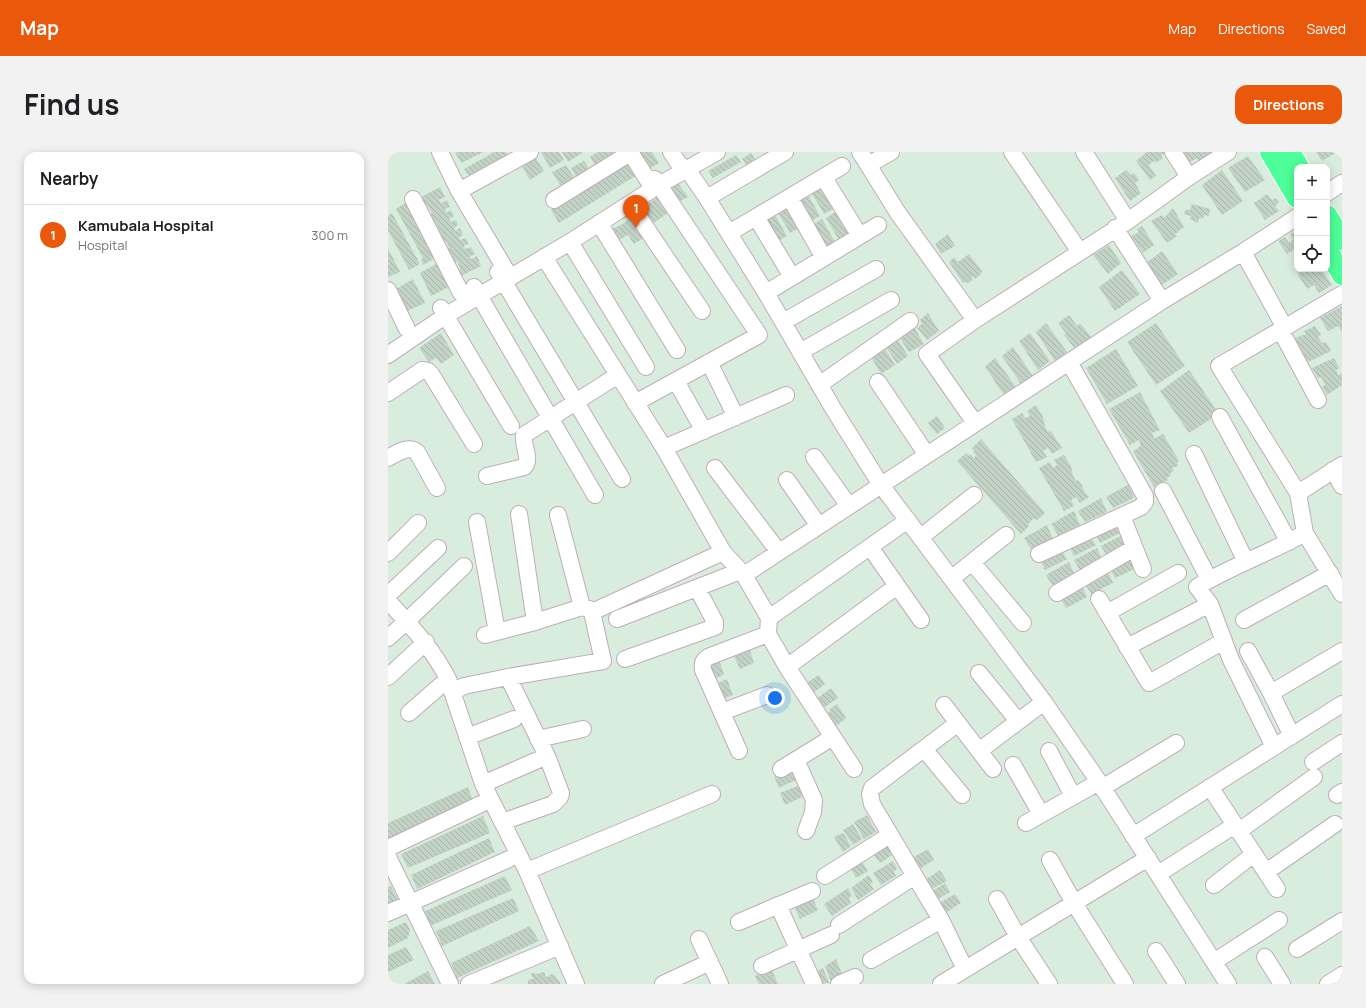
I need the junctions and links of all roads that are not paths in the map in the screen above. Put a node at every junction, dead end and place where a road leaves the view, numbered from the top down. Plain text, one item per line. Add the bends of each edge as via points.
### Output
1 (440, 152) edge
2 (530, 152) edge
3 (630, 152) edge
4 (700, 152) edge
5 (717, 152) edge
6 (785, 152) edge
7 (891, 152) edge
8 (1012, 152) edge
9 (1084, 152) edge
10 (1173, 152) edge
11 (1228, 152) edge
12 (1270, 152) edge
13 (1290, 152) edge
14 (864, 159) edge
15 (679, 162) edge
16 (1296, 164) edge
17 (842, 166) dead end
18 (1189, 177) junction
19 (824, 178) junction
20 (654, 182) junction
21 (1342, 183) edge
22 (1330, 190) edge
23 (459, 191) junction
24 (1294, 193) edge
25 (707, 198) junction
26 (790, 198) junction
27 (413, 199) dead end
28 (554, 200) dead end
29 (630, 204) junction
30 (756, 217) junction
31 (1294, 219) edge
32 (1330, 220) edge
33 (599, 223) junction
34 (1122, 224) junction
35 (878, 225) dead end
36 (729, 234) junction
37 (860, 236) junction
38 (1342, 240) edge
39 (570, 242) junction
40 (1080, 252) junction
41 (1243, 252) junction
42 (1330, 254) edge
43 (544, 257) junction
44 (824, 258) junction
45 (876, 269) dead end
46 (504, 274) junction
47 (1342, 274) edge
48 (792, 277) junction
49 (388, 290) edge
50 (471, 292) junction
51 (766, 293) junction
52 (1342, 294) edge
53 (891, 300) dead end
54 (1162, 301) junction
55 (702, 311) dead end
56 (443, 312) junction
57 (975, 320) junction
58 (910, 321) dead end
59 (783, 322) junction
60 (407, 329) junction
61 (1283, 329) junction
62 (388, 342) edge
63 (677, 350) dead end
64 (800, 352) junction
65 (388, 355) edge
66 (709, 362) junction
67 (1069, 362) junction
68 (646, 367) dead end
69 (618, 375) junction
70 (676, 381) junction
71 (878, 382) dead end
72 (819, 385) junction
73 (388, 393) edge
74 (786, 395) dead end
75 (1318, 400) dead end
76 (576, 402) junction
77 (636, 403) junction
78 (736, 417) junction
79 (1220, 417) dead end
80 (551, 419) junction
81 (975, 423) junction
82 (511, 426) dead end
83 (704, 431) junction
84 (474, 444) dead end
85 (664, 448) junction
86 (1194, 454) dead end
87 (927, 455) junction
88 (814, 457) dead end
89 (388, 458) edge
90 (716, 468) dead end
91 (1337, 468) edge
92 (488, 476) dead end
93 (622, 479) dead end
94 (787, 480) dead end
95 (881, 485) junction
96 (1342, 486) edge
97 (437, 488) dead end
98 (1163, 491) dead end
99 (1298, 493) junction
100 (595, 495) dead end
101 (974, 495) dead end
102 (849, 506) junction
103 (519, 514) dead end
104 (558, 515) dead end
105 (1122, 516) junction
106 (908, 520) junction
107 (477, 522) dead end
108 (418, 523) dead end
109 (820, 526) junction
110 (1305, 532) junction
111 (1006, 535) dead end
112 (921, 537) junction
113 (1289, 542) junction
114 (870, 547) junction
115 (438, 548) dead end
116 (1134, 548) junction
117 (723, 552) junction
118 (779, 552) junction
119 (388, 553) edge
120 (1039, 554) dead end
121 (972, 562) junction
122 (1246, 562) junction
123 (464, 566) dead end
124 (1142, 569) dead end
125 (742, 573) junction
126 (1178, 573) dead end
127 (1330, 573) junction
128 (952, 578) junction
129 (1209, 579) junction
130 (897, 586) junction
131 (697, 588) junction
132 (1057, 593) dead end
133 (1342, 594) edge
134 (388, 595) edge
135 (1099, 599) dead end
136 (388, 601) edge
137 (1210, 604) junction
138 (587, 609) junction
139 (1107, 613) junction
140 (769, 618) junction
141 (617, 619) dead end
142 (921, 620) dead end
143 (1244, 620) dead end
144 (407, 621) junction
145 (535, 622) junction
146 (1023, 623) dead end
147 (768, 634) junction
148 (388, 638) edge
149 (1224, 641) junction
150 (426, 642) junction
151 (1127, 647) junction
152 (1248, 651) dead end
153 (1342, 651) edge
154 (625, 659) dead end
155 (787, 667) junction
156 (979, 673) dead end
157 (388, 677) edge
158 (508, 677) junction
159 (450, 686) junction
160 (1271, 693) junction
161 (767, 695) dead end
162 (1044, 702) junction
163 (1342, 704) edge
164 (944, 705) dead end
165 (722, 712) junction
166 (409, 713) dead end
167 (514, 720) dead end
168 (1018, 721) junction
169 (958, 723) junction
170 (583, 729) dead end
171 (1292, 736) junction
172 (467, 737) junction
173 (833, 737) junction
174 (538, 738) junction
175 (1176, 743) dead end
176 (1342, 743) edge
177 (1274, 747) junction
178 (924, 749) junction
179 (979, 750) junction
180 (739, 751) dead end
181 (1049, 751) dead end
182 (547, 756) junction
183 (796, 760) junction
184 (1013, 765) dead end
185 (854, 768) dead end
186 (781, 769) dead end
187 (993, 769) dead end
188 (483, 784) junction
189 (1100, 785) junction
190 (1210, 787) junction
191 (712, 794) dead end
192 (962, 795) dead end
193 (1073, 796) junction
194 (481, 804) dead end
195 (1041, 814) junction
196 (502, 822) junction
197 (1026, 823) dead end
198 (1335, 824) dead end
199 (1237, 828) junction
200 (806, 831) dead end
201 (890, 836) junction
202 (1133, 836) junction
203 (388, 848) edge
204 (1254, 854) junction
205 (388, 857) edge
206 (1148, 858) junction
207 (509, 859) dead end
208 (1050, 860) dead end
209 (527, 870) junction
210 (1266, 872) junction
211 (1158, 874) junction
212 (825, 876) dead end
213 (915, 876) junction
214 (1214, 885) dead end
215 (1277, 889) dead end
216 (812, 891) dead end
217 (997, 899) dead end
218 (410, 903) junction
219 (1074, 903) junction
220 (778, 905) junction
221 (388, 913) edge
222 (941, 920) junction
223 (1279, 920) dead end
224 (1342, 921) edge
225 (739, 922) dead end
226 (1018, 937) junction
227 (699, 939) dead end
228 (560, 946) junction
229 (1298, 949) dead end
230 (799, 950) junction
231 (1156, 952) dead end
232 (1265, 957) dead end
233 (872, 960) dead end
234 (1215, 961) junction
235 (710, 962) junction
236 (762, 966) dead end
237 (965, 969) junction
238 (1342, 975) edge
239 (855, 976) dead end
240 (450, 984) edge
241 (469, 984) edge
242 (576, 984) edge
243 (664, 984) edge
244 (720, 984) edge
245 (814, 984) edge
246 (839, 984) edge
247 (941, 984) edge
248 (1048, 984) edge
249 (1125, 984) edge
250 (1177, 984) edge
251 (1228, 984) edge
252 (1282, 984) edge
253 (1328, 984) edge

1 - 23 street
2 - 23 street
3 - 20 street
3 - 28 street
4 - 15 street
5 - 15 street
6 - 25 street
7 - 14 street
8 - 40 street
9 - 34 street
10 - 18 street
11 - 18 street
12 - 24 main road
13 - 16 main road
14 - 57 street via 898,213
15 - 20 street
15 - 25 street
17 - 19 street
18 - 34 street
19 - 26 street
19 - 37 street
20 - 29 street
20 - 46 street
20 - 66 street via 759,335
21 - 22 street
23 - 46 street
25 - 36 street
26 - 30 street
26 - 44 street
27 - 50 street
29 - 33 street
29 - 55 street
30 - 36 street
30 - 48 street
31 - 41 street
32 - 38 main road
33 - 39 street
33 - 63 street
34 - 40 street
34 - 54 street
35 - 37 street
36 - 51 street
37 - 44 street
39 - 43 street
39 - 68 street
40 - 57 street
41 - 54 street
41 - 61 street
42 - 47 main road
43 - 46 street
43 - 69 street
44 - 48 street
45 - 59 street
46 - 50 street
46 - 76 street
48 - 51 street
49 - 60 street
50 - 56 street
50 - 80 street
51 - 59 street
52 - 61 street
53 - 64 street
54 - 67 street
56 - 60 street
56 - 65 street
56 - 82 street
57 - 81 street via 927,354
58 - 72 street
59 - 64 street
60 - 62 street
61 - 75 street
61 - 99 street via 1219,366
64 - 72 street
66 - 70 street
66 - 78 street
67 - 81 street
67 - 105 street via 1145,496 1146,502 1141,507
69 - 76 street
69 - 77 street
70 - 77 street
70 - 83 street
71 - 87 street
72 - 95 street
73 - 84 street via 422,370 428,370
74 - 78 street
76 - 80 street
76 - 93 street
77 - 85 street
78 - 83 street
79 - 113 street
80 - 92 street via 524,435 528,462 524,467
80 - 100 street
81 - 87 street
83 - 85 street
85 - 117 street
86 - 122 street
87 - 95 street
88 - 102 street
89 - 97 street via 406,449 414,449
90 - 118 street
91 - 96 street
91 - 99 street
94 - 109 street
95 - 102 street
95 - 106 street
98 - 129 street
99 - 110 street
101 - 112 street
102 - 109 street
103 - 145 street
104 - 138 street
105 - 116 street
105 - 120 street
106 - 112 street
106 - 114 street
107 - 145 street via 492,634
108 - 119 street
109 - 118 street
110 - 113 street
110 - 127 street
111 - 121 street
112 - 128 street
113 - 122 street
114 - 130 street
114 - 140 street
115 - 134 street
116 - 124 street
116 - 132 street
117 - 125 street
117 - 138 street
118 - 125 street
121 - 128 street
121 - 146 street
122 - 129 street
123 - 144 street
125 - 131 street
125 - 140 street
126 - 139 street
127 - 133 street
127 - 143 street
128 - 162 street
129 - 137 street via 1197,587
130 - 142 street
130 - 155 street
131 - 141 street
131 - 154 street via 715,622 715,627
135 - 139 street
136 - 144 street
137 - 149 street
137 - 151 street
138 - 145 street
138 - 158 street via 603,661
139 - 151 street
140 - 147 street
144 - 148 street
144 - 150 street
147 - 155 street
147 - 165 street via 704,660 704,670
149 - 151 street via 1149,683
149 - 177 street
150 - 157 street
150 - 159 street via 441,665
152 - 160 street
153 - 160 street
155 - 173 street
156 - 168 street
158 - 159 street via 464,686
158 - 174 street
159 - 166 street
159 - 172 street
160 - 171 street
161 - 165 street
162 - 168 street
162 - 189 street
163 - 171 street
164 - 169 street
165 - 180 street
167 - 172 street
168 - 179 street
169 - 178 street
169 - 179 street
170 - 174 street
171 - 177 street
172 - 188 street
173 - 183 street
173 - 185 street
174 - 182 street
175 - 189 street
176 - 199 street
177 - 190 street
178 - 192 street
178 - 201 street via 872,788 872,804
179 - 187 street
181 - 193 street
182 - 188 street
182 - 196 street via 561,793 560,797 553,804
183 - 186 street
183 - 200 street via 814,800 813,812
184 - 195 street
188 - 196 street
189 - 193 street
189 - 202 street
190 - 199 street
190 - 202 street
191 - 209 street
193 - 195 street
194 - 203 street
195 - 197 street
196 - 209 street
198 - 210 street
199 - 204 street
199 - 211 street
201 - 212 street
201 - 213 street
202 - 206 street
204 - 210 street
204 - 214 street
205 - 218 street
206 - 211 street
206 - 219 street
207 - 218 street
208 - 219 street
209 - 228 street
210 - 215 street
211 - 234 street
213 - 222 street
213 - 230 street via 835,930
216 - 220 street
217 - 226 street
218 - 221 street
218 - 240 street
219 - 226 street
219 - 249 street
220 - 225 street
220 - 230 street
222 - 233 street
222 - 237 street
223 - 234 street
224 - 229 street
226 - 237 street
226 - 248 street
227 - 235 street
228 - 241 street
228 - 242 street
230 - 236 street
230 - 245 street
231 - 250 street
232 - 252 street
234 - 251 street
235 - 243 street
235 - 244 street
237 - 247 street
238 - 253 street
239 - 246 street

